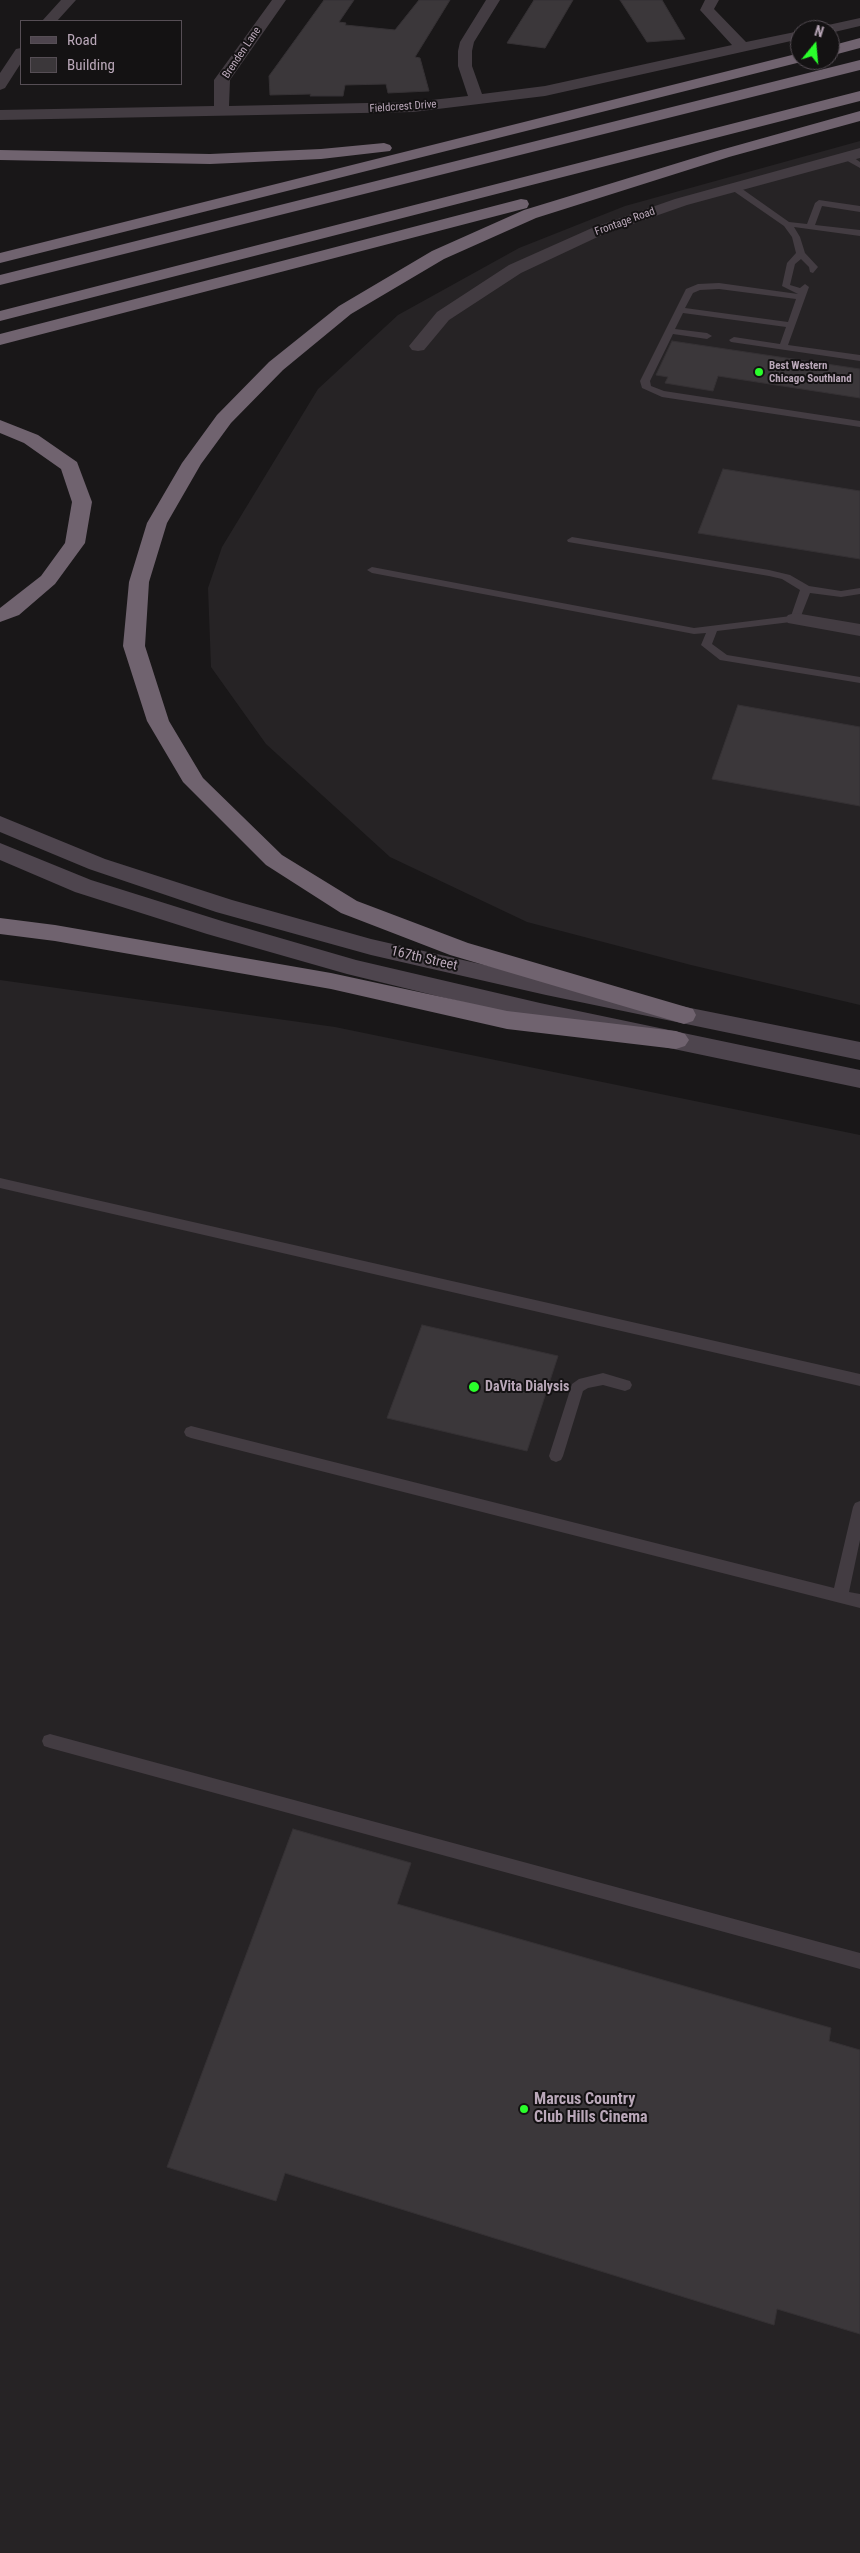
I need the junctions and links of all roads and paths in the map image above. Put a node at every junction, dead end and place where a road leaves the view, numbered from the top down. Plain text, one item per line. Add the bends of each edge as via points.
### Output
1 (69, 0) edge
2 (279, 0) edge
3 (493, 0) edge
4 (712, 0) edge
5 (50, 20) edge
6 (860, 22) edge
7 (840, 26) edge
8 (790, 37) edge
9 (860, 43) edge
10 (743, 48) junction
11 (840, 48) edge
12 (19, 55) edge
13 (0, 57) edge
14 (790, 60) edge
15 (860, 65) edge
16 (0, 85) edge
17 (860, 96) edge
18 (477, 100) junction
19 (221, 112) junction
20 (0, 115) edge
21 (860, 116) edge
22 (541, 122) junction
23 (723, 154) junction
24 (0, 155) edge
25 (856, 159) edge
26 (735, 188) junction
27 (860, 209) edge
28 (787, 224) junction
29 (810, 226) junction
30 (860, 233) edge
31 (801, 254) junction
32 (0, 258) edge
33 (813, 270) dead end
34 (0, 280) edge
35 (803, 292) junction
36 (680, 310) junction
37 (0, 316) edge
38 (791, 325) junction
39 (669, 331) junction
40 (707, 336) dead end
41 (0, 340) edge
42 (734, 340) dead end
43 (418, 346) dead end
44 (783, 347) junction
45 (860, 358) edge
46 (860, 424) edge
47 (0, 426) edge
48 (572, 540) dead end
49 (372, 570) dead end
50 (806, 589) junction
51 (860, 591) edge
52 (0, 616) edge
53 (795, 619) junction
54 (713, 628) junction
55 (860, 630) edge
56 (860, 680) edge
57 (0, 823) edge
58 (0, 851) edge
59 (0, 926) edge
60 (684, 1015) junction
61 (676, 1040) junction
62 (860, 1051) edge
63 (860, 1079) edge
64 (0, 1183) edge
65 (860, 1380) edge
66 (625, 1385) dead end
67 (191, 1432) dead end
68 (556, 1456) dead end
69 (860, 1507) edge
70 (840, 1596) junction
71 (860, 1600) edge
72 (50, 1741) dead end
73 (860, 1961) edge

1 - 5 street
2 - 19 street, Brenden Lane via 222,80
3 - 18 street via 467,42 465,51 465,66
4 - 10 street via 707,10
6 - 7 street
8 - 10 street, Fieldcrest Drive
9 - 11 highway
10 - 18 street, Fieldcrest Drive via 545,90
12 - 13 street
12 - 16 street
14 - 22 highway
15 - 34 highway
17 - 37 highway
18 - 19 street, Fieldcrest Drive via 380,109
19 - 20 street, Fieldcrest Drive
21 - 23 highway
22 - 24 highway via 423,142 321,154 210,158
22 - 32 highway
23 - 41 highway via 292,262
23 - 60 highway via 530,214 438,254 345,310 276,366 224,419 192,463 158,523 139,582 134,646 158,721 194,782 274,860 350,907 441,942
25 - 26 street, Frontage Road
26 - 28 lane
26 - 43 street, Frontage Road via 681,202 598,231 515,269 443,316
27 - 29 lane via 819,203
28 - 29 lane
28 - 31 lane via 796,237
29 - 30 lane
31 - 33 lane via 814,267
31 - 35 lane via 791,263 786,286
35 - 36 lane via 698,287 689,291
35 - 38 lane
36 - 38 lane
36 - 39 lane
38 - 44 lane
39 - 40 lane
39 - 46 lane via 645,381 647,388 662,394
42 - 44 lane
44 - 45 lane
47 - 52 highway via 31,439 70,466 82,502 75,542 48,580 12,611
48 - 50 lane via 769,573 786,577
49 - 54 lane via 694,631
50 - 51 lane via 841,594
50 - 53 lane
53 - 54 lane
53 - 55 street
54 - 56 lane via 706,645 724,658
57 - 60 main road, 167th Street via 97,864 233,909 371,947 546,988
58 - 61 main road, 167th Street via 83,886 356,968
59 - 61 highway via 330,981 507,1020
60 - 62 main road, 167th Street
61 - 63 main road, 167th Street
64 - 65 lane
66 - 68 lane via 603,1378 577,1388
67 - 70 lane
69 - 70 lane
70 - 71 lane
72 - 73 lane

